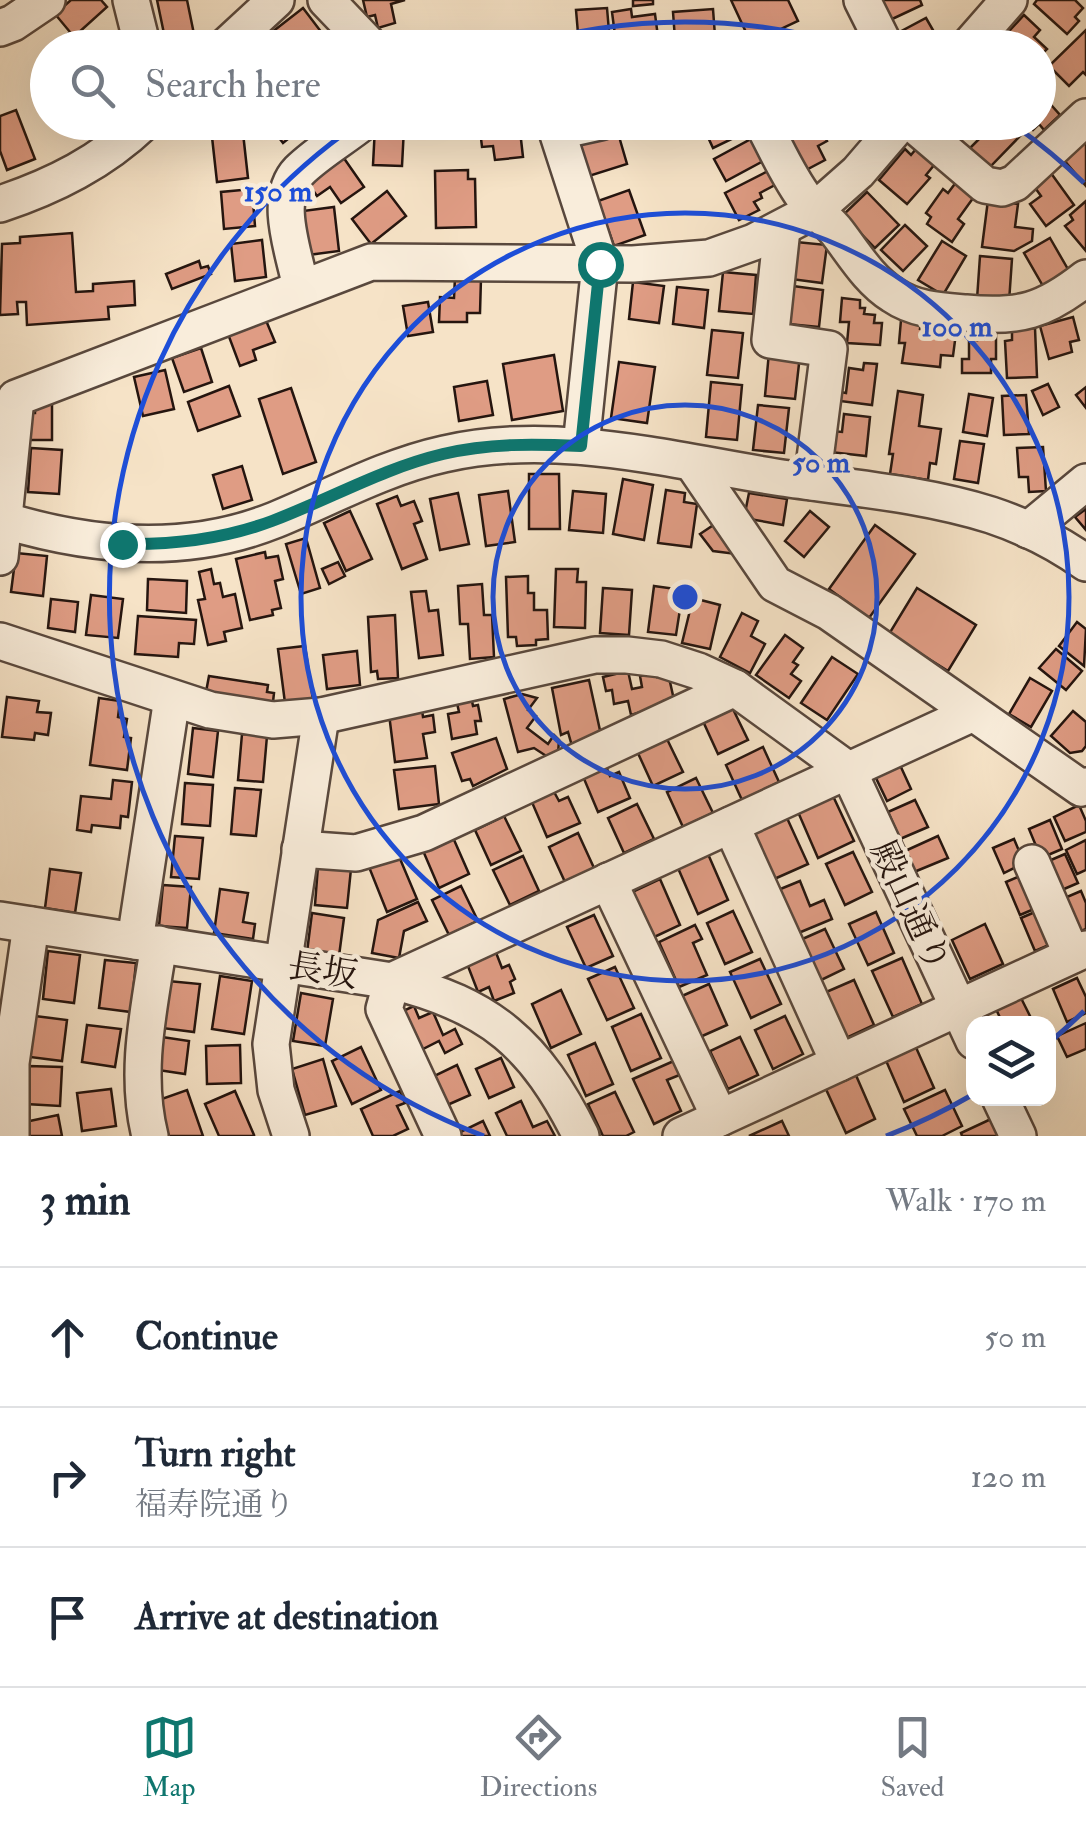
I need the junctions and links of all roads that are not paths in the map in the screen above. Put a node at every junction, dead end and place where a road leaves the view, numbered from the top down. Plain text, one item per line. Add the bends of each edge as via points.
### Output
1 (131, 0) edge
2 (276, 0) edge
3 (326, 0) edge
4 (862, 0) edge
5 (1010, 0) edge
6 (43, 1) edge
7 (0, 28) edge
8 (138, 30) edge
9 (244, 30) edge
10 (355, 30) edge
11 (877, 30) edge
12 (983, 30) edge
13 (1086, 117) edge
14 (121, 140) edge
15 (339, 140) edge
16 (560, 140) edge
17 (772, 140) edge
18 (886, 140) edge
19 (932, 140) edge
20 (0, 204) edge
21 (815, 210) junction
22 (782, 229) junction
23 (600, 264) junction
24 (1086, 278) edge
25 (301, 288) junction
26 (581, 446) junction
27 (694, 464) junction
28 (812, 482) junction
29 (1086, 482) edge
30 (2, 520) edge
31 (1028, 530) junction
32 (0, 557) edge
33 (1086, 563) edge
34 (0, 641) edge
35 (734, 688) junction
36 (172, 698) junction
37 (972, 713) junction
38 (321, 716) junction
39 (848, 770) junction
40 (1086, 786) edge
41 (731, 825) junction
42 (300, 849) junction
43 (1032, 863) dead end
44 (608, 881) junction
45 (16, 923) edge
46 (147, 943) junction
47 (1079, 952) edge
48 (283, 964) junction
49 (392, 981) junction
50 (958, 1008) junction
51 (966, 1024) edge
52 (6, 1062) edge
53 (839, 1063) junction
54 (1004, 1106) edge
55 (720, 1118) junction
56 (11, 1136) edge
57 (150, 1136) edge
58 (291, 1136) edge
59 (443, 1136) edge
60 (581, 1136) edge
61 (682, 1136) edge
62 (1018, 1136) edge

1 - 8 street
2 - 9 street
3 - 10 street
4 - 11 street
5 - 12 street
6 - 7 street
13 - 19 street via 1002,188 985,185
14 - 20 street via 88,166
15 - 25 street via 297,172 288,188 285,206
16 - 23 street
17 - 21 street
18 - 21 street
21 - 22 street
21 - 24 street via 874,281 924,309 1015,314 1050,304
22 - 23 street via 709,258
22 - 28 street via 770,340 829,349
23 - 25 street via 371,262
23 - 26 street
25 - 30 street via 16,398
26 - 27 street
26 - 30 street via 516,444 442,454 271,522 194,541 83,540
27 - 28 street
27 - 37 street via 775,584 829,612
28 - 31 street via 951,504
29 - 31 street
30 - 32 street
31 - 33 street
34 - 36 street
35 - 38 street via 661,659 595,655
35 - 39 street
35 - 42 street via 424,833 356,853
36 - 38 street via 243,718
36 - 46 street
37 - 39 street
37 - 40 street
38 - 42 street
39 - 41 street
39 - 50 street, 殿山通り
41 - 44 street
41 - 53 street
42 - 48 street
43 - 47 street
44 - 49 street
44 - 55 street
45 - 46 street, 長坂
45 - 52 street
46 - 48 street, 長坂
46 - 57 street via 141,1091
47 - 50 street
48 - 49 street, 長坂
48 - 58 street via 271,1044
49 - 59 street via 384,1008
49 - 60 street, 長坂 via 474,1009 508,1034 540,1064
50 - 51 street, 殿山通り
50 - 53 street
52 - 56 street
53 - 55 street
54 - 62 street
55 - 61 street

